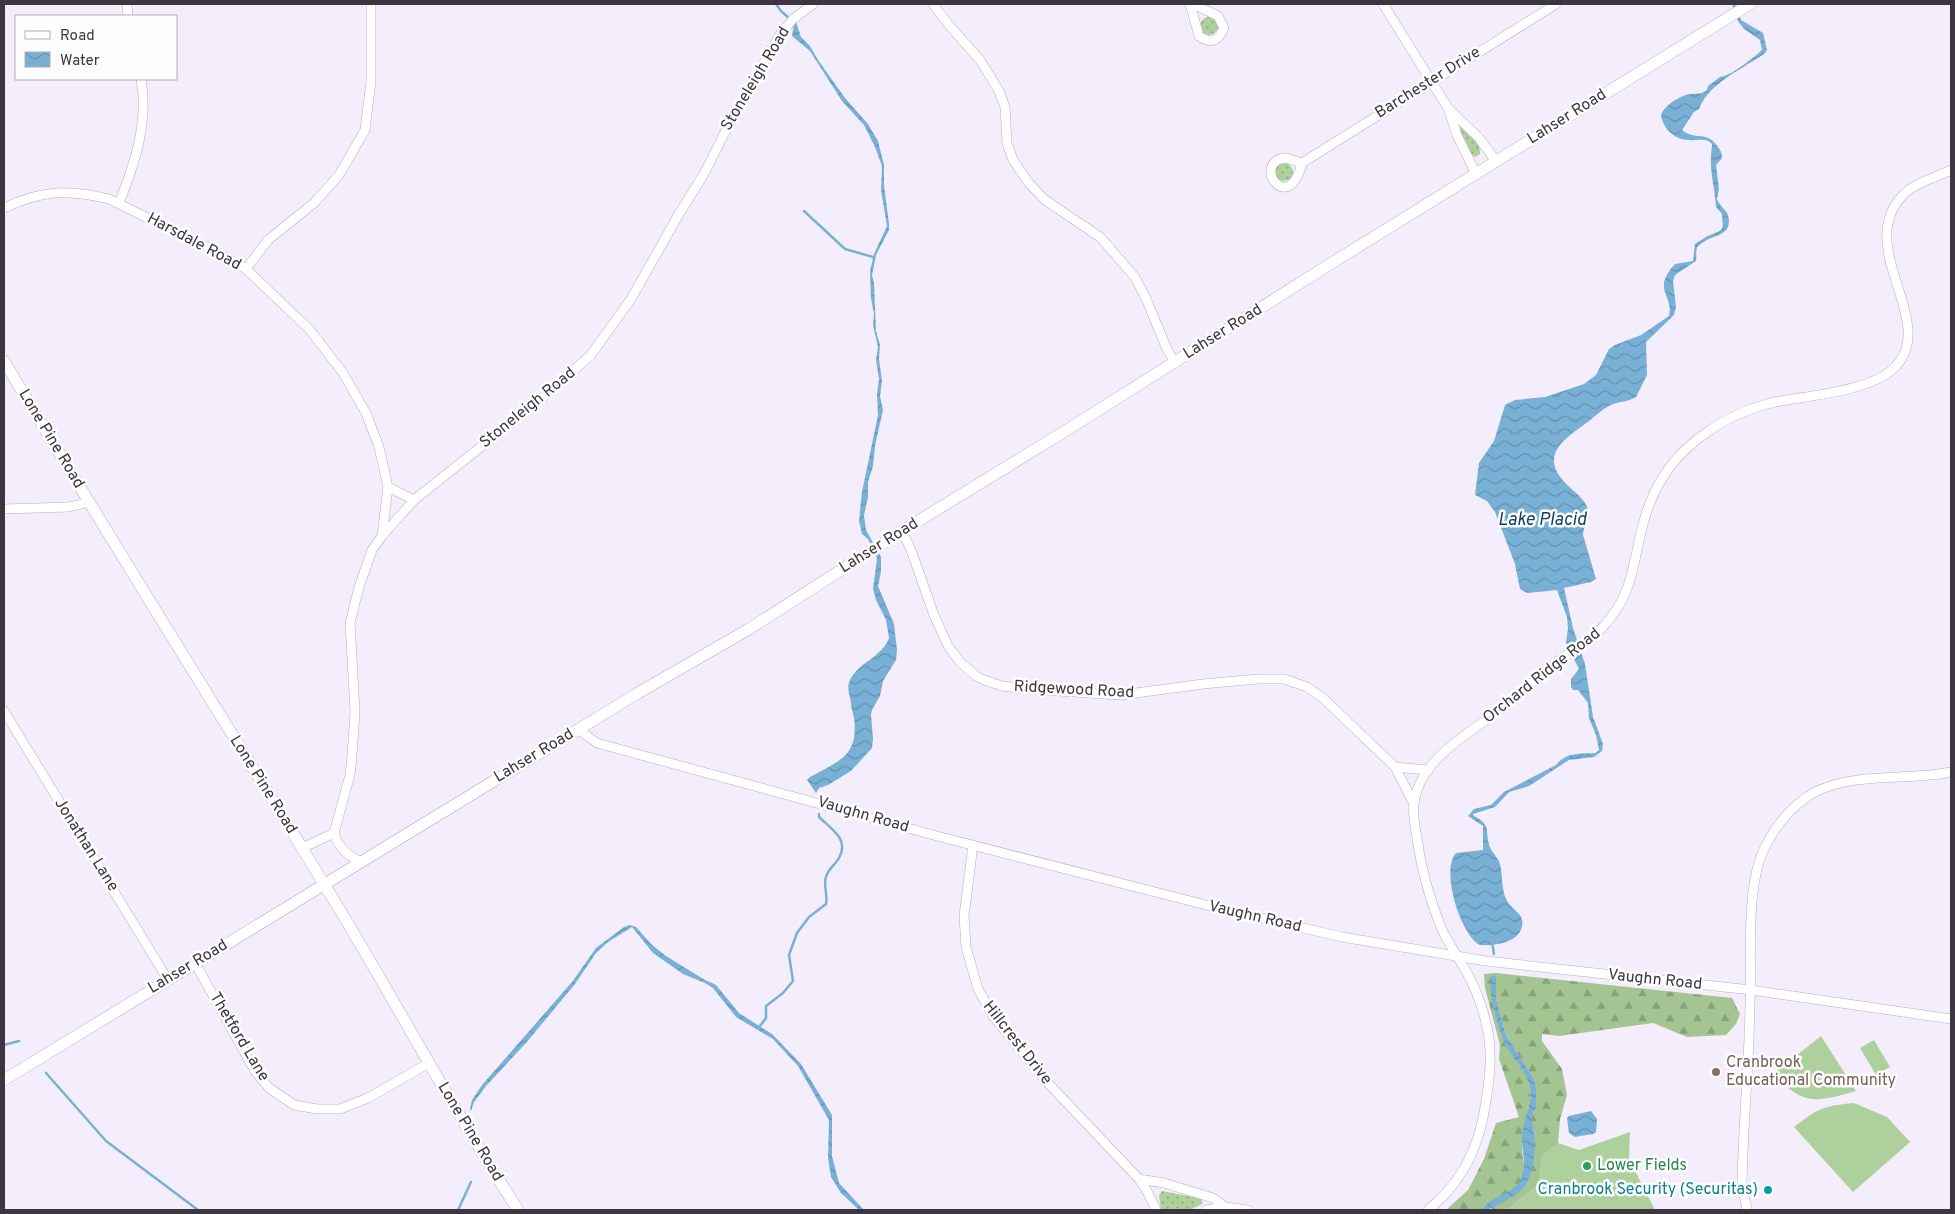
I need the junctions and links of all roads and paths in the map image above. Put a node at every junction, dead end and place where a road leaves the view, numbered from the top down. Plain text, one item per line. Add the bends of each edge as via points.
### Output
1 (371, 4) edge
2 (812, 4) edge
3 (933, 4) edge
4 (1383, 4) edge
5 (1556, 4) edge
6 (1748, 5) edge
7 (141, 80) edge
8 (1431, 81) junction
9 (1448, 108) junction
10 (1496, 161) junction
11 (1302, 163) dead end
12 (1951, 170) edge
13 (1476, 174) junction
14 (119, 203) junction
15 (4, 208) edge
16 (246, 269) junction
17 (4, 361) edge
18 (1175, 362) junction
19 (388, 487) junction
20 (414, 500) junction
21 (89, 502) junction
22 (4, 509) edge
23 (902, 531) junction
24 (382, 536) junction
25 (4, 710) edge
26 (578, 730) junction
27 (1395, 767) junction
28 (1428, 770) junction
29 (1951, 772) edge
30 (1414, 804) junction
31 (334, 833) junction
32 (973, 845) junction
33 (302, 848) junction
34 (361, 862) junction
35 (324, 885) junction
36 (1457, 957) junction
37 (195, 963) junction
38 (168, 980) junction
39 (1751, 990) junction
40 (1951, 1018) edge
41 (429, 1063) junction
42 (4, 1080) edge
43 (1139, 1179) junction
44 (1225, 1207) junction
45 (518, 1210) edge
46 (1156, 1210) edge
47 (1206, 1210) edge
48 (1248, 1210) edge
49 (1428, 1210) edge
50 (1747, 1210) edge

1 - 16 street via 371,81 365,130 339,176 314,203 268,240
2 - 20 street, Stoneleigh Road via 778,36 704,174 631,299 590,356
3 - 18 street via 980,60 999,91 1005,106 1007,143 1013,160 1045,200 1100,237 1134,276
4 - 8 street
5 - 8 street, Barchester Drive
6 - 10 street, Lahser Road
7 - 14 street via 144,94 138,150
8 - 9 street
8 - 11 street, Barchester Drive
9 - 10 street via 1479,138
9 - 13 street
10 - 13 street, Lahser Road
12 - 28 street, Orchard Ridge Road via 1910,189 1896,204 1887,223 1885,241 1907,324 1906,349 1898,364 1885,376 1864,384 1752,409 1716,426 1687,448 1670,466 1656,489 1644,520 1633,575 1619,606 1600,631 1541,674
13 - 18 street, Lahser Road
14 - 15 street, Harsdale Road via 90,194 50,193 29,197
14 - 16 street, Harsdale Road
16 - 19 street, Harsdale Road via 310,330 342,373 369,421
17 - 21 street, Lone Pine Road
18 - 23 street, Lahser Road
19 - 20 street
19 - 24 street, Harsdale Road
20 - 24 street, Stoneleigh Road
21 - 22 street via 69,507
21 - 33 street, Lone Pine Road
23 - 26 street, Lahser Road via 749,629
23 - 27 street, Ridgewood Road via 948,646 960,662 984,680 1028,689 1121,695 1203,684 1284,679 1307,686
24 - 31 street, Stoneleigh Road via 372,550 350,624 355,712 352,756
25 - 38 street, Jonathan Lane
26 - 32 street, Vaughn Road via 597,743
26 - 34 street, Lahser Road
27 - 28 street
27 - 30 street, Ridgewood Road
28 - 30 street, Orchard Ridge Road
29 - 39 street via 1841,783 1816,792 1791,810 1766,846 1756,876
30 - 36 street, Orchard Ridge Road via 1416,836 1424,874 1443,931
31 - 33 street
31 - 34 street via 347,854
32 - 36 street, Vaughn Road via 1283,924
32 - 43 street, Hillcrest Drive via 964,932 968,960 982,997 993,1016 1046,1081
33 - 35 street, Lone Pine Road
34 - 35 street, Lahser Road
35 - 37 street, Lahser Road
35 - 41 street, Lone Pine Road
36 - 39 street, Vaughn Road
36 - 49 street, Orchard Ridge Road via 1473,987 1487,1025 1490,1049 1488,1083 1481,1126 1472,1153 1452,1187
37 - 38 street, Lahser Road
37 - 41 street, Thetford Lane via 255,1071 269,1088 294,1105 329,1110 353,1105
38 - 42 street, Lahser Road
39 - 40 street, Vaughn Road
39 - 50 street via 1742,1168
41 - 45 street, Lone Pine Road
43 - 44 street via 1213,1198
43 - 46 street, Hillcrest Drive
44 - 47 street
44 - 48 street

